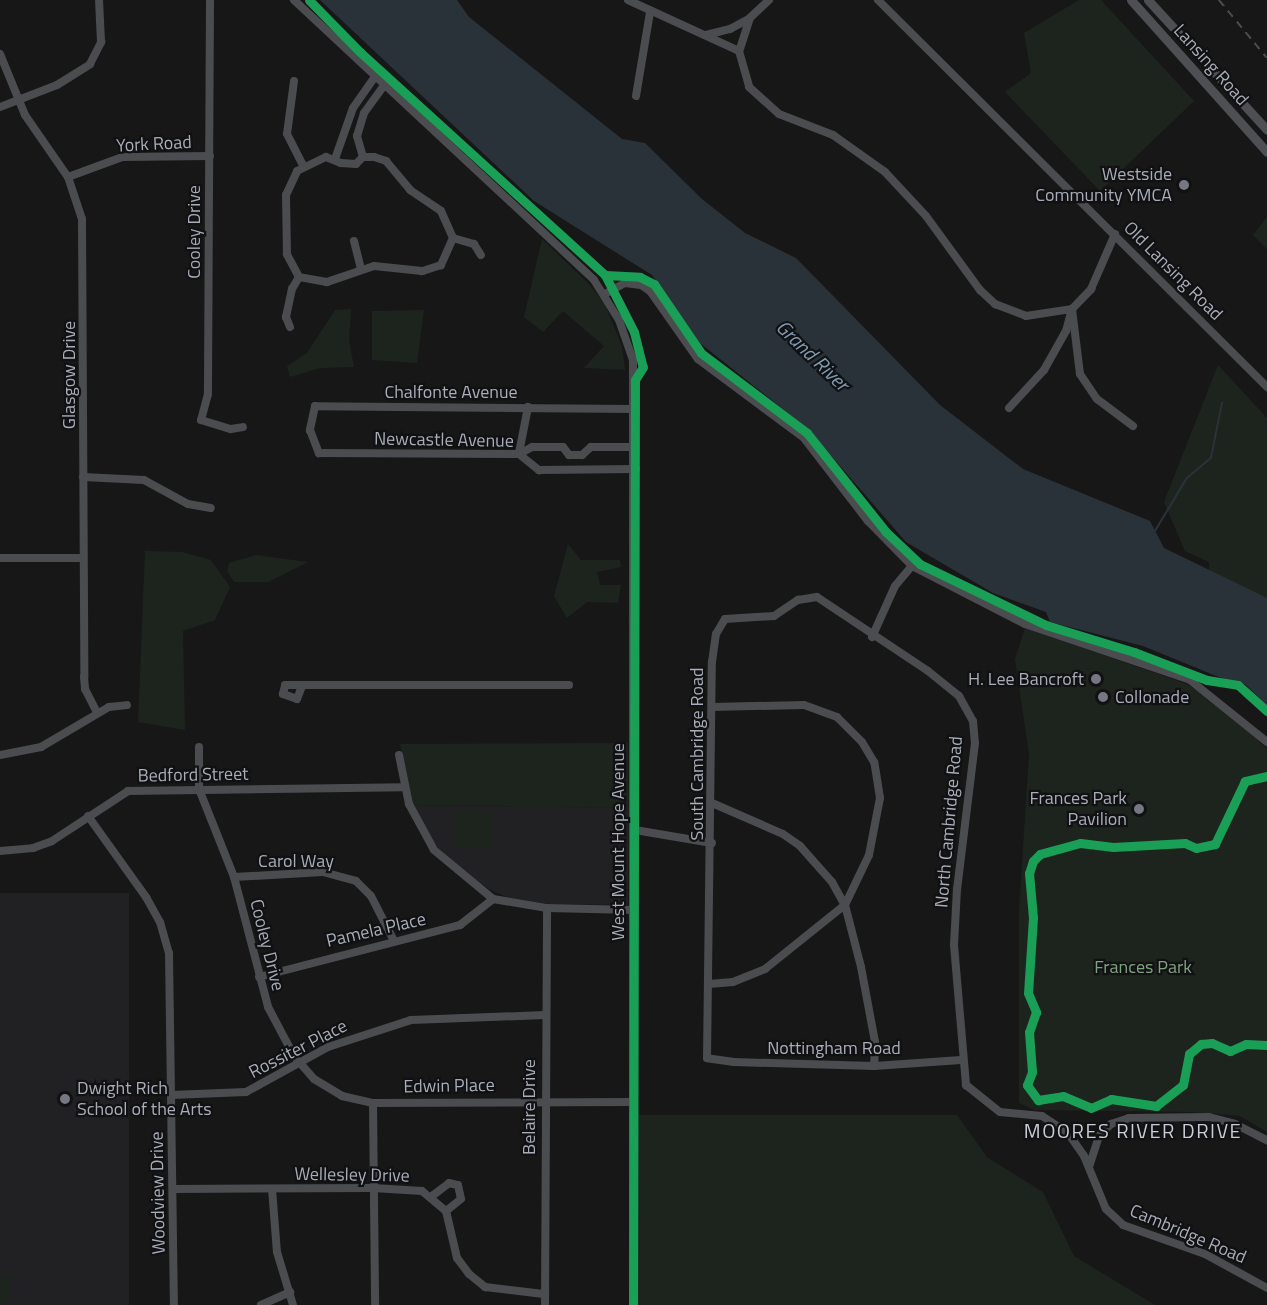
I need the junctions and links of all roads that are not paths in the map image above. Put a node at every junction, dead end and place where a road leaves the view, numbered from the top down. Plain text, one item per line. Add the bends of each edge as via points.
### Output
1 (99, 0) edge
2 (210, 0) edge
3 (294, 0) edge
4 (628, 0) edge
5 (769, 0) edge
6 (878, 0) edge
7 (1131, 0) edge
8 (1148, 0) edge
9 (650, 12) junction
10 (750, 18) junction
11 (706, 35) junction
12 (740, 51) junction
13 (0, 54) edge
14 (374, 78) junction
15 (294, 81) dead end
16 (383, 87) junction
17 (636, 96) dead end
18 (18, 99) junction
19 (0, 107) edge
20 (1267, 130) edge
21 (1267, 152) edge
22 (210, 156) junction
23 (363, 157) junction
24 (335, 159) junction
25 (303, 165) junction
26 (68, 177) junction
27 (1115, 234) junction
28 (453, 238) junction
29 (354, 241) dead end
30 (481, 255) dead end
31 (361, 269) junction
32 (299, 276) junction
33 (605, 294) junction
34 (1072, 309) junction
35 (290, 327) dead end
36 (1267, 387) edge
37 (528, 407) junction
38 (1009, 408) dead end
39 (635, 409) junction
40 (1133, 426) dead end
41 (243, 427) dead end
42 (635, 447) junction
43 (319, 453) joint
44 (519, 454) junction
45 (636, 469) junction
46 (83, 477) junction
47 (211, 508) dead end
48 (0, 558) edge
49 (83, 558) junction
50 (912, 566) junction
51 (872, 637) junction
52 (569, 685) dead end
53 (302, 686) dead end
54 (127, 705) dead end
55 (712, 707) junction
56 (97, 713) junction
57 (1267, 742) edge
58 (199, 747) dead end
59 (399, 754) dead end
60 (0, 755) edge
61 (404, 787) junction
62 (200, 789) junction
63 (712, 803) junction
64 (88, 816) junction
65 (635, 830) junction
66 (712, 843) junction
67 (0, 851) edge
68 (234, 877) junction
69 (493, 899) junction
70 (845, 905) junction
71 (547, 909) junction
72 (634, 910) junction
73 (394, 941) junction
74 (259, 977) junction
75 (709, 984) junction
76 (545, 1015) junction
77 (707, 1058) joint
78 (961, 1060) junction
79 (299, 1062) junction
80 (874, 1066) junction
81 (171, 1095) junction
82 (544, 1100) junction
83 (634, 1102) junction
84 (373, 1103) junction
85 (1267, 1140) edge
86 (1089, 1169) junction
87 (373, 1188) junction
88 (173, 1189) junction
89 (272, 1189) junction
90 (432, 1197) junction
91 (446, 1211) junction
92 (1267, 1288) edge
93 (290, 1292) junction
94 (544, 1294) junction
95 (174, 1305) edge
96 (261, 1305) edge
97 (293, 1305) edge
98 (375, 1305) edge
99 (545, 1305) edge
100 (633, 1305) edge

1 - 18 street via 101,42 90,64 57,85
2 - 22 street, Cooley Drive
3 - 14 street
4 - 9 street
5 - 10 street
6 - 27 street, Old Lansing Road
7 - 21 main road, Lansing Road
8 - 20 main road, Lansing Road
9 - 11 street
9 - 17 street
10 - 11 street via 730,29
10 - 12 street
11 - 12 street
12 - 34 street via 744,78 762,102 779,114 833,135 885,172 926,216 980,290 995,304 1026,316
13 - 18 street, Glasgow Drive
14 - 16 street
14 - 24 street via 353,108
15 - 25 street via 287,134
16 - 23 street via 364,113 357,136
16 - 33 street
18 - 19 street
18 - 26 street, Glasgow Drive
22 - 26 street, York Road via 122,157
22 - 41 street, Cooley Drive via 208,394 201,420 231,429
23 - 24 street via 356,164
23 - 28 street via 374,157 395,168 410,190 448,219
24 - 25 street via 326,157
25 - 32 street via 286,195 287,254
26 - 46 street, Glasgow Drive via 84,233
27 - 34 street via 1092,289
27 - 36 street, Old Lansing Road
28 - 30 street via 474,244
28 - 31 street via 447,256 435,269
29 - 31 street
31 - 32 street via 327,282
32 - 35 street via 291,289 286,317
33 - 39 street, West Mount Hope Avenue via 628,341
33 - 50 street via 625,283 650,291 698,359 804,438 868,521
34 - 38 street via 1066,331 1044,370
34 - 40 street via 1080,374 1097,399
37 - 39 street, Chalfonte Avenue
37 - 43 street, Chalfonte Avenue via 315,406 310,430
37 - 44 street
39 - 42 street, West Mount Hope Avenue
42 - 44 street via 591,447 582,455 569,455 562,447 532,447
42 - 45 street, West Mount Hope Avenue
43 - 44 street, Newcastle Avenue
44 - 45 street, Newcastle Avenue via 539,470
45 - 65 street, West Mount Hope Avenue
46 - 47 street via 144,480 188,504
46 - 49 street, Glasgow Drive
48 - 49 street
49 - 56 street, Glasgow Drive via 84,677 89,701
50 - 51 street via 896,586
50 - 57 street via 1025,624 1190,680
51 - 55 street, South Cambridge Road via 817,597 798,600 774,616 726,619 713,646
51 - 78 street, North Cambridge Road via 951,689 973,721 975,743 954,945
52 - 53 street
54 - 56 street
55 - 63 street, South Cambridge Road
55 - 70 street via 804,705 837,717 862,742 874,762 880,798 869,855
56 - 60 street via 41,747
58 - 62 street, Cooley Drive
59 - 61 street
61 - 62 street, Bedford Street
61 - 69 street via 414,816 435,850
62 - 64 street, Bedford Street via 128,791
62 - 68 street, Cooley Drive
63 - 66 street, South Cambridge Road
63 - 70 street via 763,823 800,846 832,882
64 - 67 street, Bedford Street via 45,844
64 - 81 street, Woodview Drive via 146,897 164,934 171,973
65 - 66 street
65 - 72 street, West Mount Hope Avenue
66 - 75 street, South Cambridge Road
68 - 73 street, Carol Way via 313,872 356,881 371,896
68 - 74 street, Cooley Drive
69 - 71 street
69 - 73 street, Pamela Place via 460,925
70 - 75 street via 765,969 733,982
70 - 80 street via 870,1014
71 - 72 street
71 - 76 street, Belaire Drive
72 - 83 street, West Mount Hope Avenue
73 - 74 street, Pamela Place
74 - 79 street, Cooley Drive via 275,1023
75 - 77 street, South Cambridge Road
76 - 79 street, Rossiter Place via 411,1020 347,1038
76 - 82 street, Belaire Drive
77 - 80 street, Nottingham Road
78 - 80 street, Nottingham Road
78 - 86 street, North Cambridge Road via 966,1085 984,1103 1000,1113 1042,1116 1056,1123 1077,1144
79 - 81 street, Rossiter Place via 246,1092
79 - 84 street, Cooley Drive via 325,1088
81 - 88 street, Woodview Drive
82 - 83 street, Edwin Place
82 - 84 street, Edwin Place
82 - 94 street, Belaire Drive
83 - 100 street, West Mount Hope Avenue
84 - 87 street
85 - 86 street via 1209,1117 1129,1118 1111,1124 1099,1136
86 - 92 street, Cambridge Road via 1106,1209 1123,1225 1205,1254
87 - 89 street, Wellesley Drive
87 - 90 street, Wellesley Drive via 407,1188
87 - 98 street
88 - 89 street, Wellesley Drive
88 - 95 street, Woodview Drive
89 - 93 street via 277,1252
90 - 91 street, Wellesley Drive
90 - 91 street via 449,1183 458,1185 461,1199
91 - 94 street via 457,1258 469,1274 485,1287
93 - 96 street
93 - 97 street
94 - 99 street, Belaire Drive

